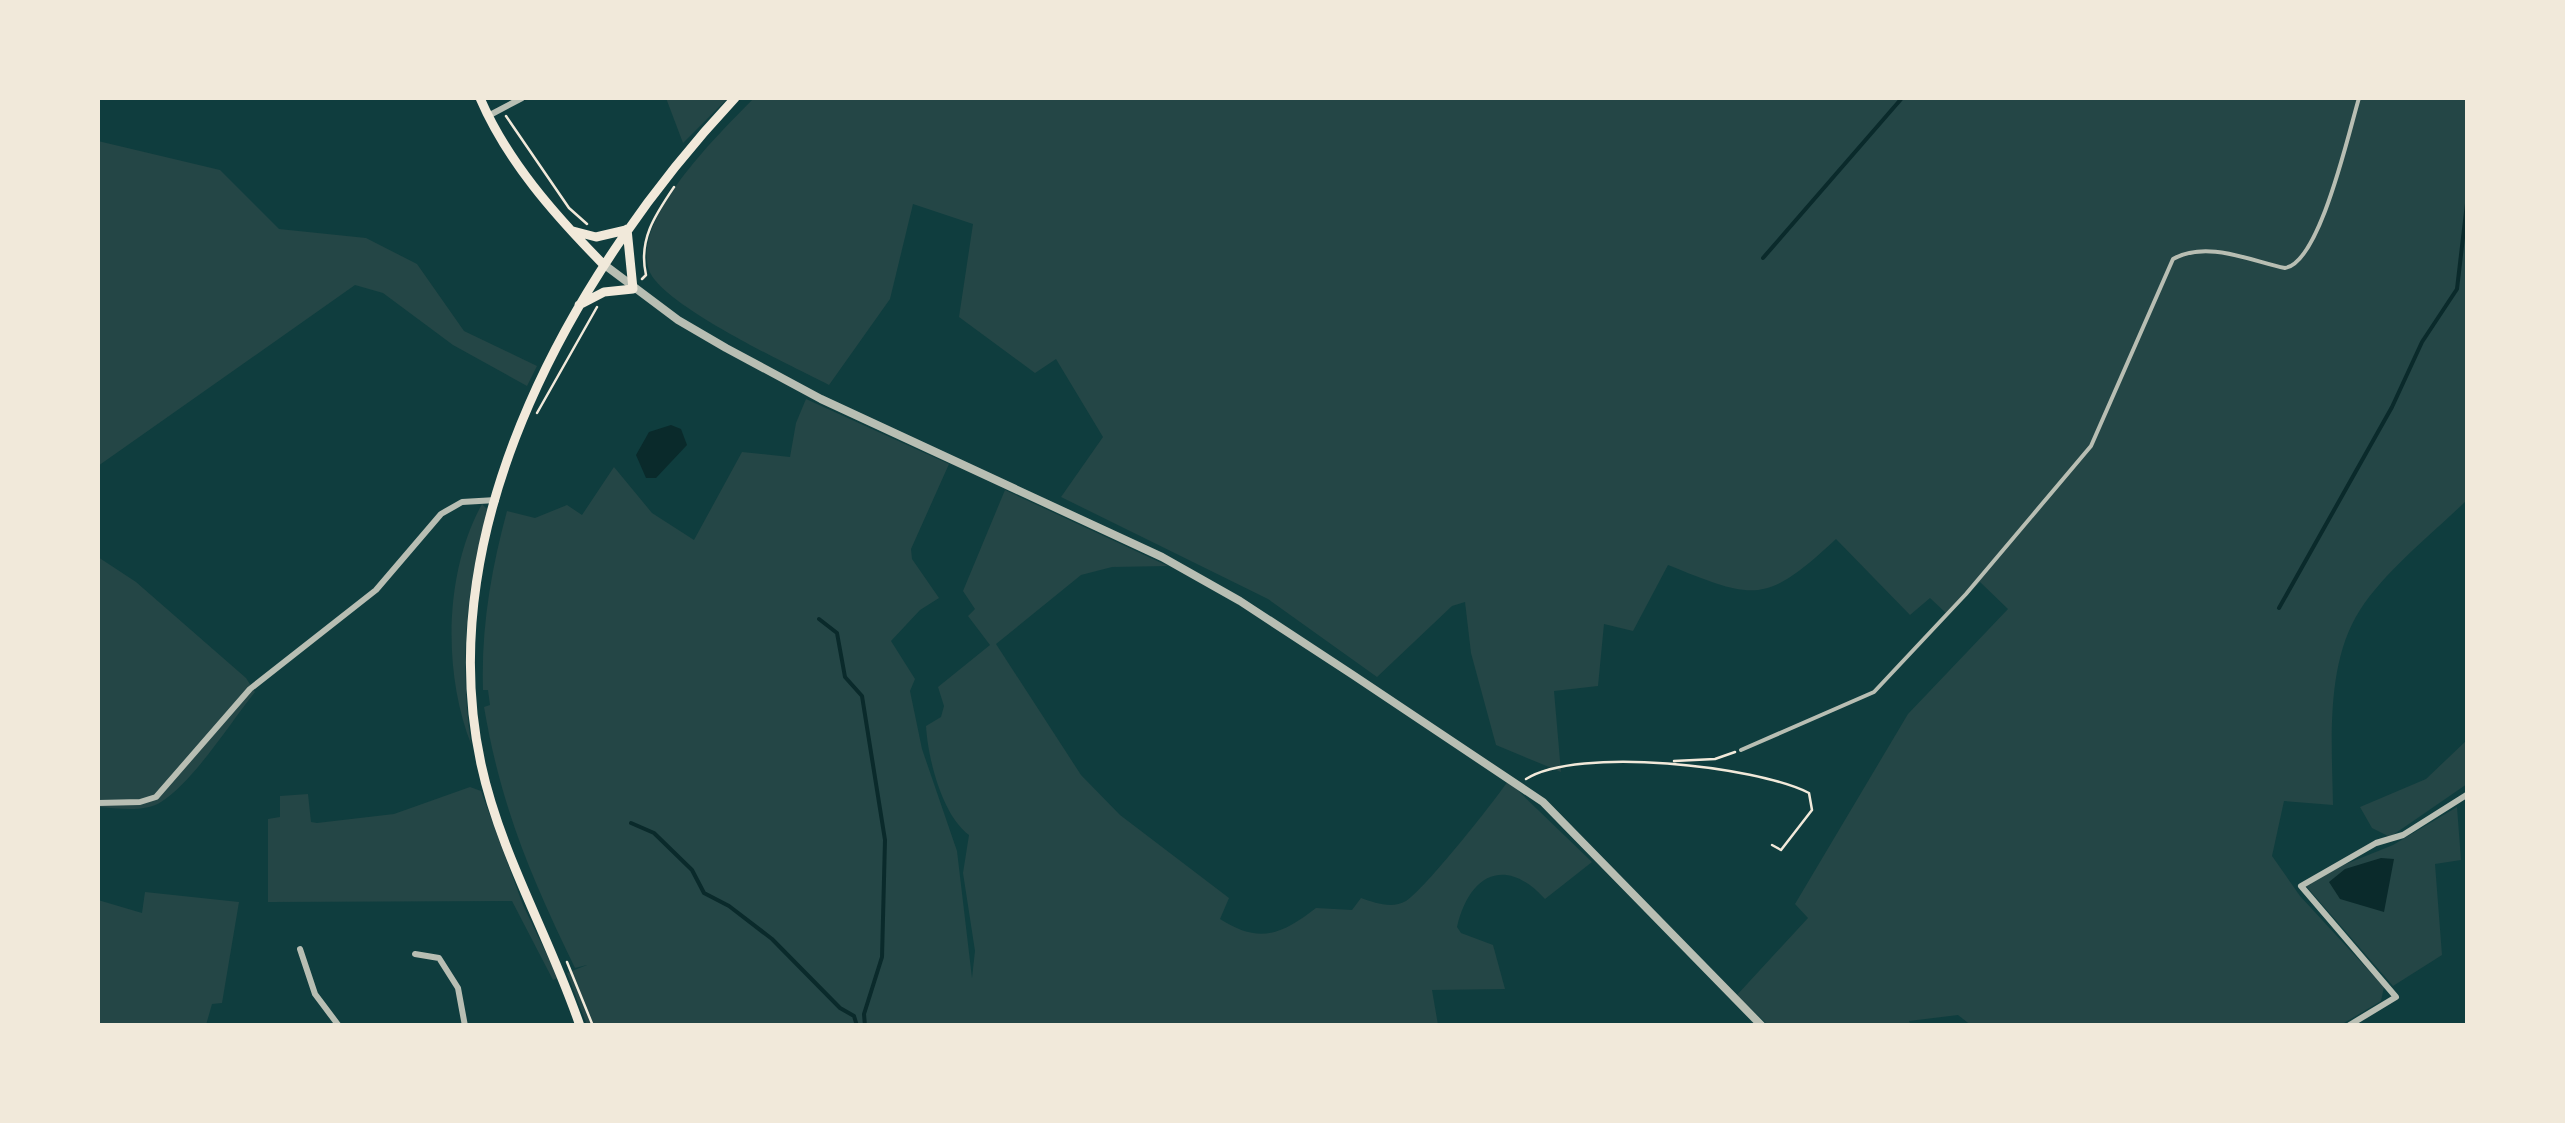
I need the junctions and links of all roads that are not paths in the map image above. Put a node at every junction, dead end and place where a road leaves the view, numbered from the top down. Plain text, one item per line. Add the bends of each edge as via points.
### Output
1 (480, 98) edge
2 (522, 98) edge
3 (736, 98) edge
4 (2359, 98) edge
5 (488, 116) junction
6 (627, 229) junction
7 (570, 230) junction
8 (602, 263) junction
9 (634, 289) junction
10 (577, 306) junction
11 (496, 500) junction
12 (1741, 750) road end
13 (2468, 794) edge
14 (98, 802) edge
15 (300, 949) dead end
16 (415, 954) dead end
17 (339, 1026) edge
18 (464, 1026) edge
19 (580, 1026) edge
20 (1762, 1026) edge
21 (2348, 1026) edge

1 - 5 main road
2 - 5 street
3 - 6 main road
4 - 12 lane via 2319,226 2302,258 2289,268 2242,255 2187,253 2173,259 2091,446 1966,594 1874,692
5 - 7 main road
6 - 7 main road via 596,237
6 - 8 main road
6 - 9 main road
7 - 8 main road
8 - 9 street
8 - 10 main road
9 - 10 main road via 604,292
9 - 20 street via 821,399 1162,557 1321,654 1543,802
10 - 11 main road
11 - 14 street via 462,502 441,514 376,590 236,703 156,797
11 - 19 main road via 474,607 475,734 501,834
13 - 21 street via 2301,886 2396,996
15 - 17 street via 315,994
16 - 18 street via 439,958 458,988

